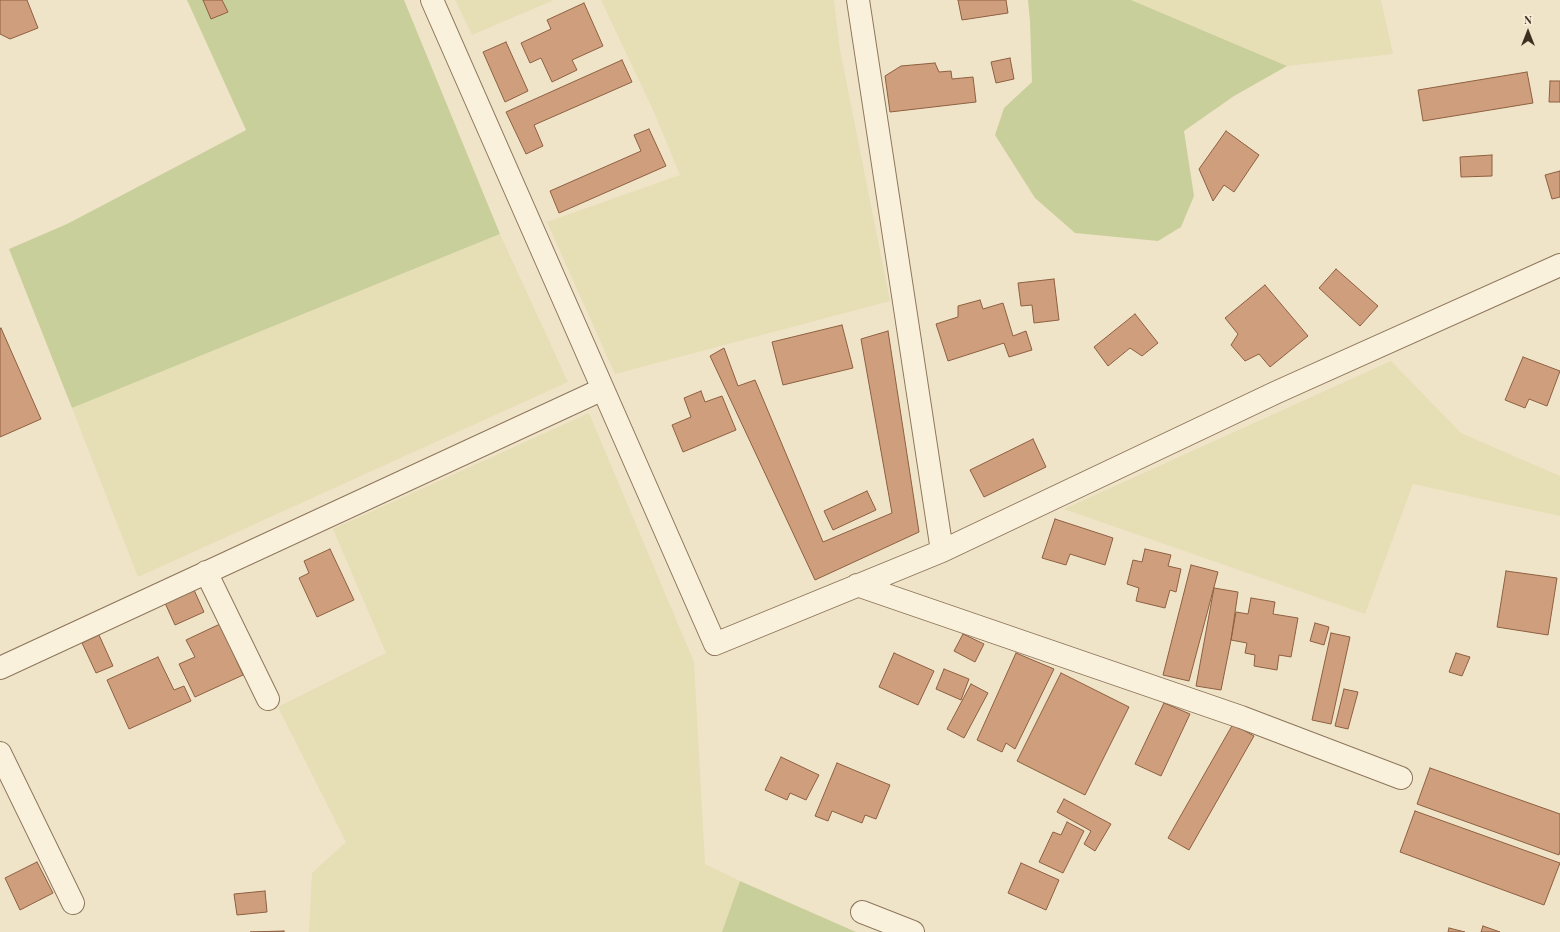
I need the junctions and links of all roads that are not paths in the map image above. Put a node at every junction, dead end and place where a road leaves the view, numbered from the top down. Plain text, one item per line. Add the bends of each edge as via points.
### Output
1 (432, 0) edge
2 (858, 0) edge
3 (1560, 265) edge
4 (603, 389) junction
5 (942, 551) junction
6 (206, 572) junction
7 (857, 585) junction
8 (0, 668) edge
9 (268, 699) dead end
10 (0, 753) edge
11 (1402, 778) dead end
12 (73, 903) dead end
13 (862, 912) dead end
14 (913, 932) edge

1 - 4 street
2 - 5 street
3 - 5 street via 1277,392
4 - 6 street
4 - 7 street via 715,644
5 - 7 street
6 - 8 street
6 - 9 street
7 - 11 street via 1241,717
10 - 12 street
13 - 14 street

